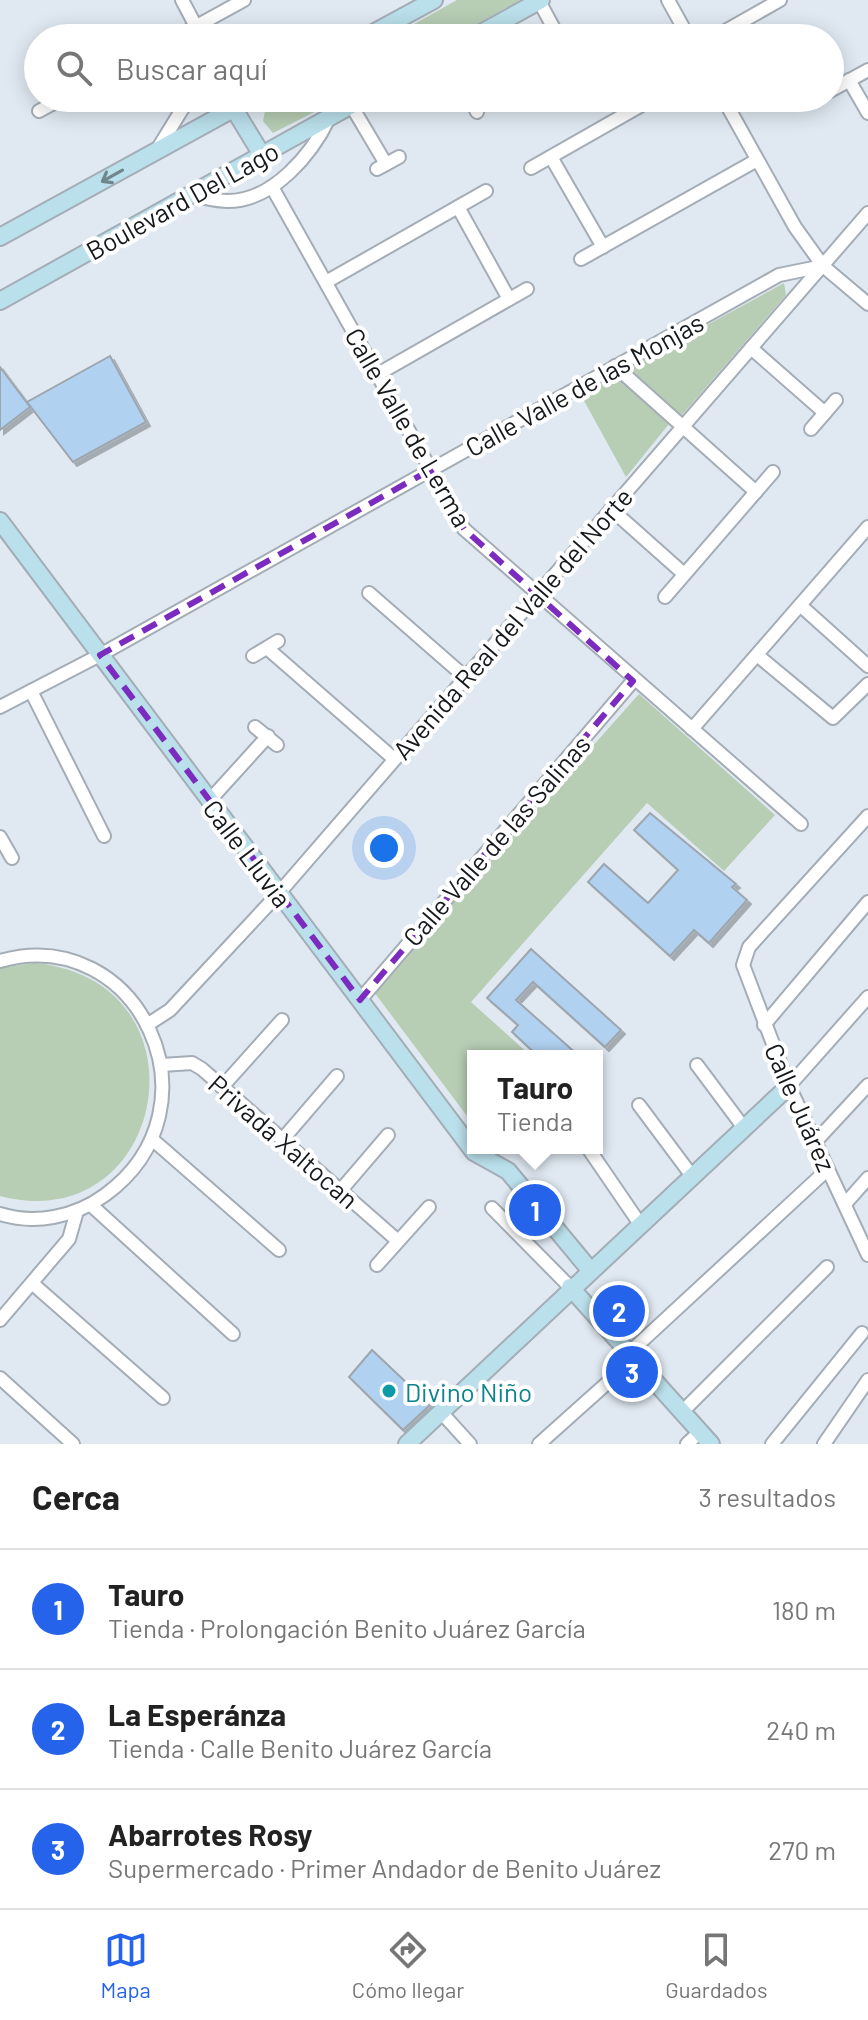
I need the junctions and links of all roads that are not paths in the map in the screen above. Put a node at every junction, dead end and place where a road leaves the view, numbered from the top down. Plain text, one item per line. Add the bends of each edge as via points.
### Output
1 (182, 0) edge
2 (244, 0) edge
3 (434, 0) edge
4 (668, 0) edge
5 (780, 0) edge
6 (540, 1) edge
7 (195, 24) edge
8 (210, 24) edge
9 (390, 24) edge
10 (498, 24) edge
11 (552, 24) edge
12 (681, 24) edge
13 (738, 24) edge
14 (868, 70) edge
15 (849, 80) junction
16 (844, 83) edge
17 (180, 112) edge
18 (229, 112) edge
19 (236, 112) edge
20 (340, 112) edge
21 (361, 112) edge
22 (630, 112) edge
23 (731, 112) edge
24 (868, 113) edge
25 (329, 118) junction
26 (156, 152) junction
27 (262, 155) junction
28 (399, 157) dead end
29 (551, 157) junction
30 (757, 160) junction
31 (531, 168) dead end
32 (272, 187) junction
33 (486, 191) dead end
34 (191, 195) junction
35 (458, 207) junction
36 (868, 213) edge
37 (0, 237) edge
38 (603, 247) junction
39 (581, 259) dead end
40 (823, 266) junction
41 (326, 282) junction
42 (527, 289) dead end
43 (509, 299) junction
44 (0, 301) edge
45 (868, 304) edge
46 (751, 348) junction
47 (615, 366) junction
48 (378, 374) junction
49 (836, 400) dead end
50 (825, 413) junction
51 (683, 427) junction
52 (811, 429) dead end
53 (430, 470) junction
54 (773, 472) dead end
55 (756, 492) junction
56 (611, 509) junction
57 (0, 521) edge
58 (866, 532) edge
59 (684, 574) junction
60 (369, 593) dead end
61 (536, 594) junction
62 (665, 597) dead end
63 (800, 605) junction
64 (100, 655) junction
65 (757, 655) junction
66 (253, 656) dead end
67 (868, 666) edge
68 (464, 676) junction
69 (633, 681) junction
70 (868, 684) edge
71 (31, 691) junction
72 (0, 707) edge
73 (255, 727) dead end
74 (692, 729) junction
75 (393, 758) junction
76 (209, 801) junction
77 (868, 816) edge
78 (801, 824) dead end
79 (104, 836) dead end
80 (0, 837) edge
81 (12, 858) dead end
82 (279, 893) junction
83 (868, 902) edge
84 (0, 961) edge
85 (868, 997) edge
86 (360, 1000) junction
87 (282, 1020) dead end
88 (147, 1025) junction
89 (764, 1025) junction
90 (162, 1065) junction
91 (697, 1065) dead end
92 (337, 1076) dead end
93 (868, 1085) edge
94 (789, 1086) junction
95 (222, 1087) junction
96 (639, 1105) dead end
97 (744, 1128) junction
98 (388, 1135) dead end
99 (153, 1140) junction
100 (282, 1140) junction
101 (816, 1141) junction
102 (467, 1143) edge
103 (478, 1154) edge
104 (592, 1154) edge
105 (828, 1169) junction
106 (692, 1176) junction
107 (868, 1178) edge
108 (341, 1190) junction
109 (845, 1204) junction
110 (91, 1205) junction
111 (429, 1207) dead end
112 (492, 1208) dead end
113 (77, 1211) junction
114 (0, 1214) edge
115 (640, 1224) junction
116 (398, 1241) junction
117 (279, 1250) dead end
118 (868, 1255) edge
119 (377, 1265) dead end
120 (827, 1267) dead end
121 (590, 1270) junction
122 (33, 1284) junction
123 (570, 1287) junction
124 (0, 1320) edge
125 (862, 1333) dead end
126 (233, 1334) dead end
127 (632, 1356) junction
128 (0, 1378) edge
129 (868, 1380) edge
130 (163, 1398) dead end
131 (441, 1412) junction
132 (682, 1412) junction
133 (706, 1438) edge
134 (73, 1444) edge
135 (407, 1444) edge
136 (470, 1444) edge
137 (539, 1444) edge
138 (687, 1444) edge
139 (772, 1444) edge
140 (824, 1444) edge

1 - 7 street
2 - 8 street
3 - 9 street
4 - 12 street
5 - 13 street
6 - 10 street
6 - 11 street
14 - 15 street
15 - 16 street
15 - 24 street
17 - 26 street
18 - 26 street, Boulevard Del Lago
19 - 27 street
20 - 25 street, Boulevard Del Lago
21 - 28 street via 381,167
22 - 29 street
23 - 30 street
25 - 27 street, Boulevard Del Lago
25 - 32 street via 316,144
26 -> 37 street, Boulevard Del Lago
27 - 34 street, Boulevard Del Lago
29 - 31 street
29 - 38 street
30 - 38 street
30 - 40 street
32 - 34 street via 230,201
32 - 41 street, Calle Valle de Lerma
33 - 35 street
34 - 44 street, Boulevard Del Lago
35 - 41 street
35 - 43 street
36 - 40 street, Avenida Real del Valle del Norte
38 - 39 street
40 - 45 street
40 - 46 street, Avenida Real del Valle del Norte
40 - 47 street, Calle Valle de las Monjas via 779,275
41 - 48 street, Calle Valle de Lerma
42 - 43 street
43 - 48 street
46 - 50 street
46 - 51 street, Avenida Real del Valle del Norte
47 - 51 street
47 - 53 street, Calle Valle de las Monjas
48 - 53 street, Calle Valle de Lerma
49 - 50 street
50 - 52 street
51 - 55 street
51 - 56 street, Avenida Real del Valle del Norte
53 - 61 street, Calle Valle de Lerma via 464,529
53 - 64 street, Calle Valle de las Monjas
54 - 55 street
55 - 59 street
56 - 59 street
56 - 61 street, Avenida Real del Valle del Norte
57 - 64 street, Calle Lluvia
58 - 63 street
59 - 62 street
60 - 68 street
61 - 68 street, Avenida Real del Valle del Norte
61 - 69 street, Calle Valle de Lerma
63 - 65 street
63 - 67 street
64 - 71 street, Calle Valle de las Monjas
64 - 76 street, Calle Lluvia
65 - 70 street via 833,718
65 - 74 street
66 - 75 street via 273,645
68 - 75 street, Avenida Real del Valle del Norte
69 - 74 street, Calle Valle de Lerma
69 - 86 street, Calle Valle de las Salinas
71 - 72 street, Calle Valle de las Monjas
71 - 79 street
73 - 76 street via 273,740
74 - 78 street, Calle Valle de Lerma
75 - 82 street, Avenida Real del Valle del Norte
76 - 82 street, Calle Lluvia
77 - 89 street, Calle Juárez via 744,955
80 - 81 street
82 - 86 street, Calle Lluvia
82 - 88 street, Avenida Real del Valle del Norte via 170,1010
83 - 89 street
84 - 88 street via 45,957 77,964 122,993
85 - 94 street
86 - 102 street, Calle Lluvia
87 - 95 street
88 - 90 street
89 - 94 street, Calle Juárez
90 - 95 street, Privada Xaltocan via 192,1063
90 - 99 street via 163,1103
91 - 97 street
92 - 100 street
93 - 101 street
94 - 97 street
94 - 101 street, Calle Juárez
95 - 100 street, Privada Xaltocan
96 - 106 street
97 - 106 street
98 - 108 street
99 - 110 street via 128,1178
99 - 117 street
100 - 108 street, Privada Xaltocan
101 - 105 street, Calle Juárez
103 - 121 street, Calle Lluvia via 508,1171
104 - 115 street
105 - 109 street, Calle Juárez
105 - 127 street
106 - 115 street
107 - 109 street
108 - 116 street, Privada Xaltocan
109 - 118 street, Calle Juárez
110 - 113 street
110 - 126 street
111 - 116 street
112 - 123 street
113 - 114 street via 30,1219
113 - 122 street via 69,1239
115 - 121 street
116 - 119 street
120 - 132 street
121 - 123 street
122 - 124 street
122 - 130 street
123 - 127 street
123 - 131 street
125 - 139 street
127 - 132 street
127 - 137 street
128 - 134 street
129 - 140 street
131 - 135 street
131 - 136 street
132 - 133 street
133 - 138 street

